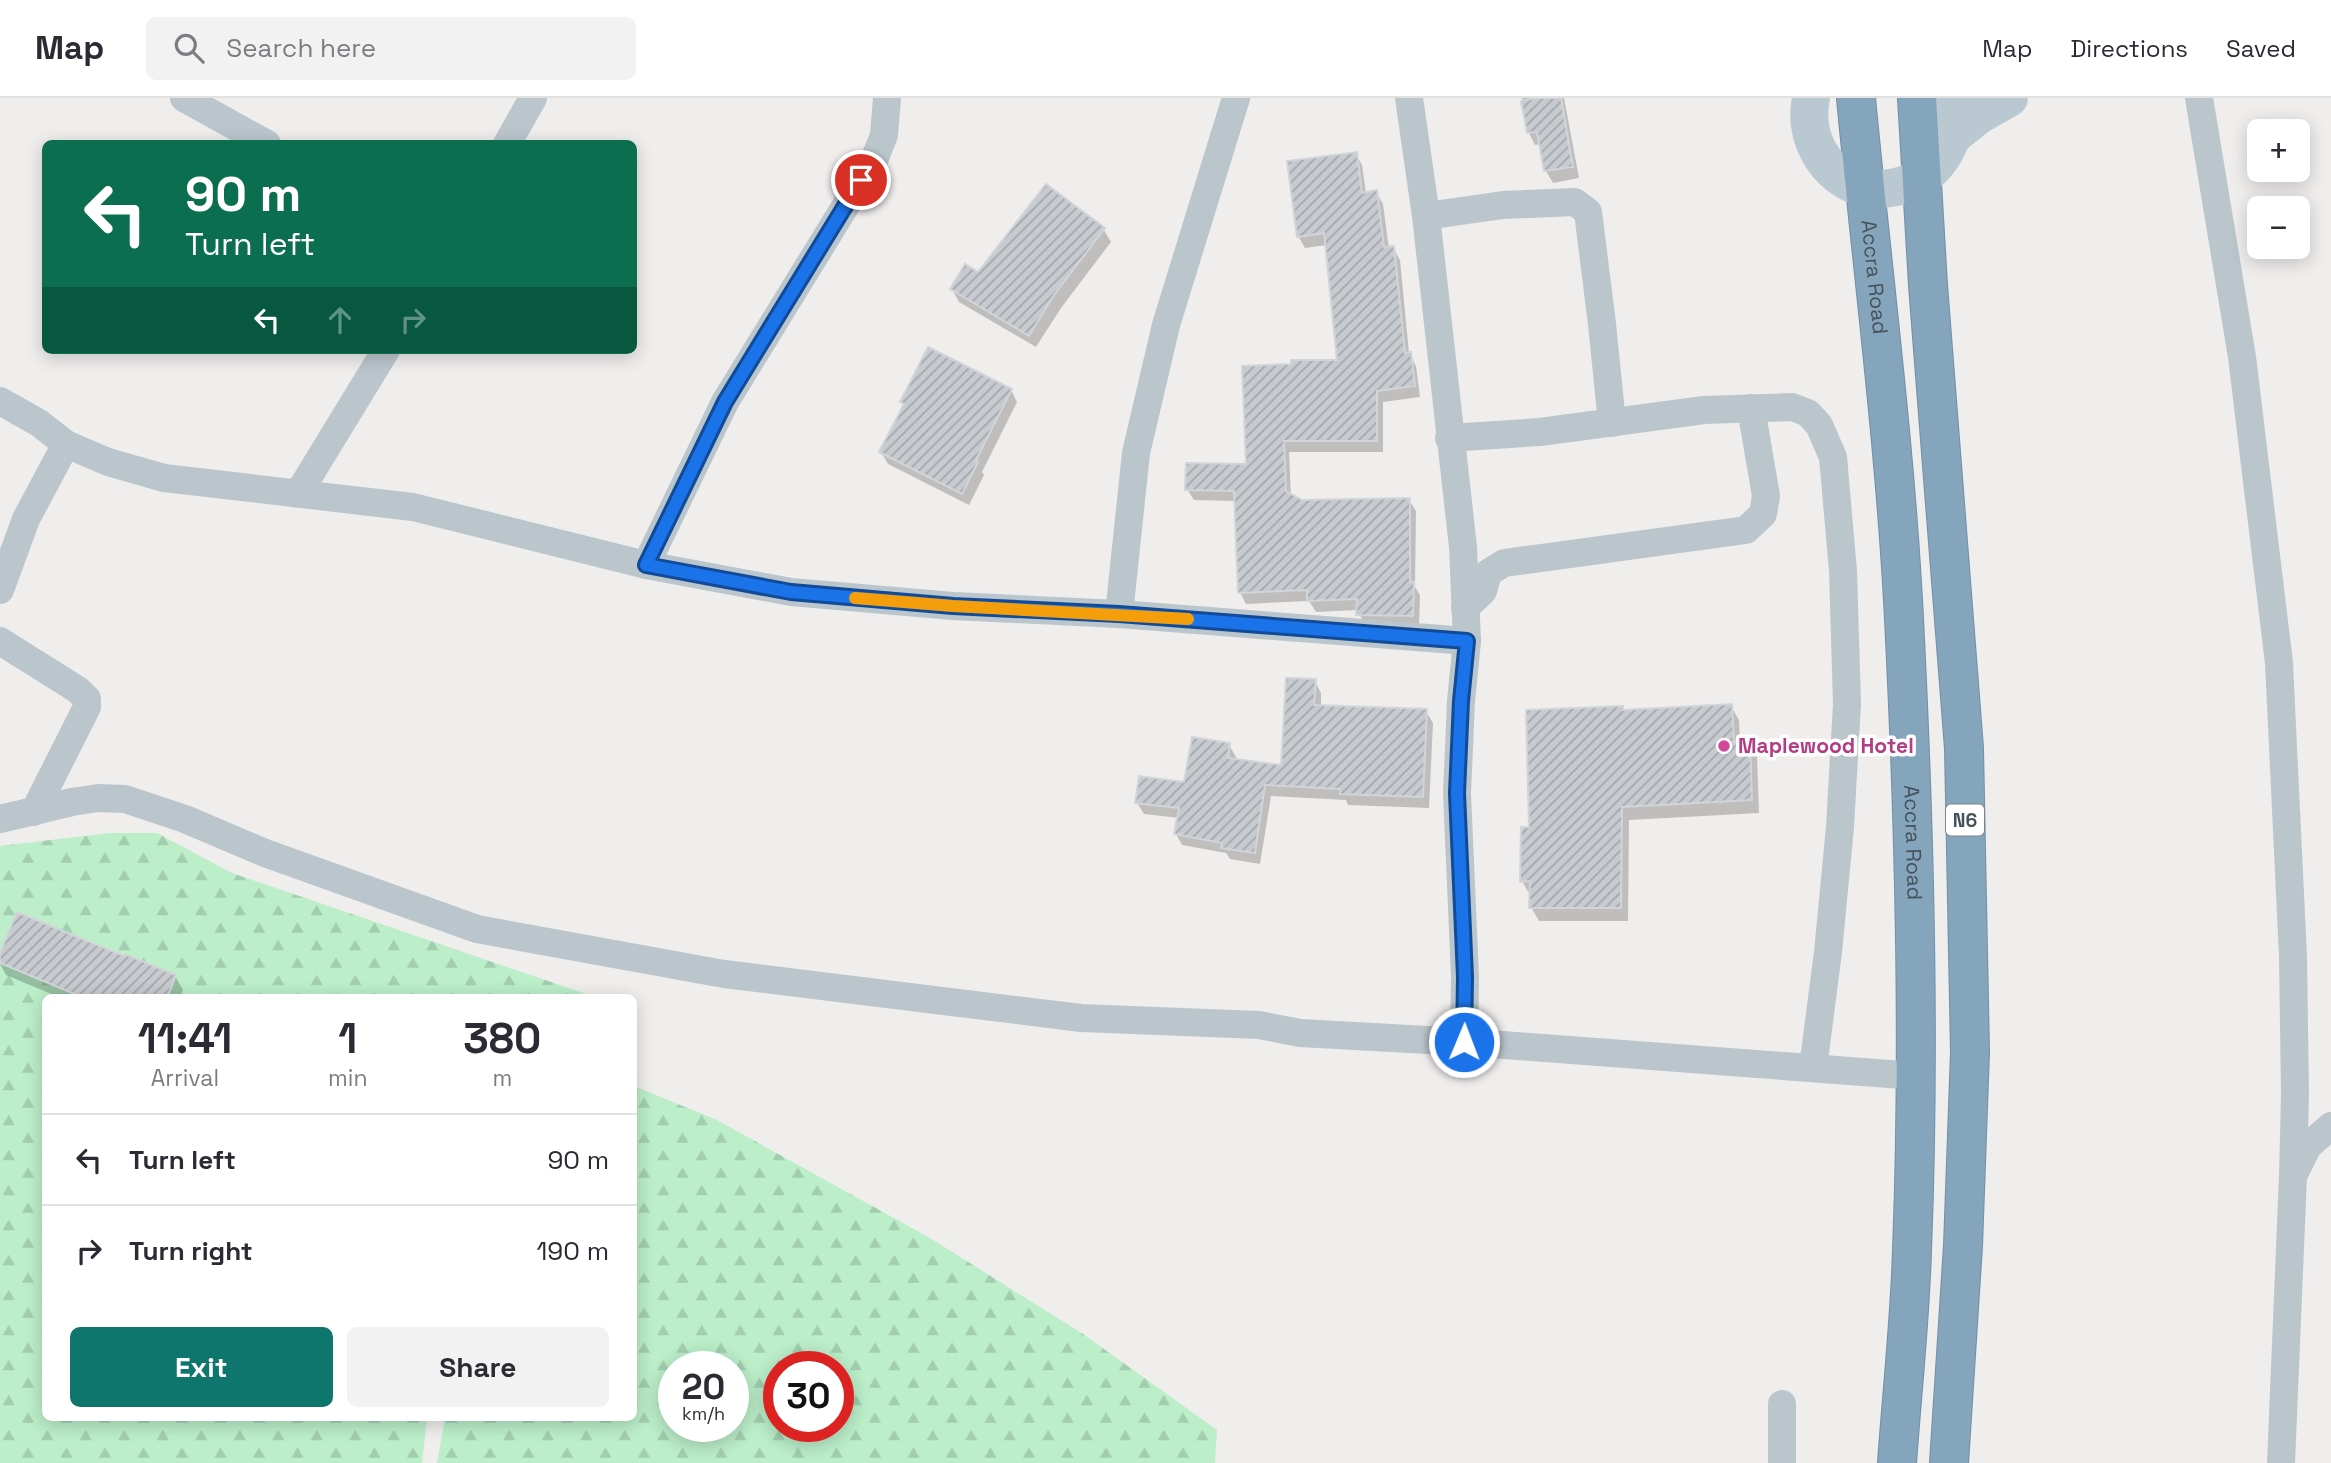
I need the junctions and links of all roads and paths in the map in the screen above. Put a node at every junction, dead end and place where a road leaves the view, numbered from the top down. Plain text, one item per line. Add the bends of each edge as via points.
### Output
1 (184, 98) edge
2 (533, 98) edge
3 (887, 98) edge
4 (1236, 98) edge
5 (1409, 98) edge
6 (1811, 98) edge
7 (1856, 98) edge
8 (1917, 98) edge
9 (1954, 98) edge
10 (2009, 98) edge
11 (2199, 98) edge
12 (1954, 135) junction
13 (260, 140) edge
14 (510, 140) edge
15 (1922, 178) junction
16 (1864, 189) junction
17 (1426, 216) junction
18 (384, 354) edge
19 (0, 401) edge
20 (1751, 408) junction
21 (1612, 423) junction
22 (1449, 438) junction
23 (66, 444) junction
24 (298, 494) junction
25 (646, 565) junction
26 (0, 590) edge
27 (1465, 608) junction
28 (1119, 614) junction
29 (0, 641) edge
30 (1467, 641) junction
31 (34, 812) junction
32 (0, 819) edge
33 (1464, 1042) junction
34 (1813, 1068) junction
35 (1916, 1076) junction
36 (2331, 1126) edge
37 (2292, 1176) junction
38 (1782, 1404) dead end
39 (1782, 1463) edge
40 (1897, 1463) edge
41 (1949, 1463) edge
42 (2281, 1463) edge

1 - 13 street
2 - 14 street
3 - 25 street via 884,135 875,158 725,402
4 - 28 street via 1166,325 1136,453
5 - 17 street
6 - 16 street via 1811,136 1821,157
7 - 16 highway, Accra Road
8 - 15 highway, N6
9 - 12 street
10 - 12 street
11 - 37 street via 2242,357 2279,663 2293,956
12 - 15 street via 1941,159
15 - 16 street via 1902,187
15 - 41 highway, N6 via 1964,748 1970,1052
16 - 35 highway, Accra Road via 1888,399 1905,635 1916,892
17 - 21 street via 1503,205 1575,202 1588,212
17 - 22 street
18 - 24 street
19 - 23 street
20 - 21 street
20 - 27 street via 1766,496 1763,514 1746,530 1504,563 1488,573 1483,591
20 - 34 street via 1792,407 1808,414 1819,425 1833,457 1843,571 1847,704 1840,827
21 - 22 street
22 - 27 street via 1463,547
23 - 24 street via 164,478
23 - 26 street via 26,519
24 - 25 street via 413,507
25 - 28 street via 791,592
27 - 30 street
28 - 30 street
29 - 31 street via 87,699
30 - 33 street via 1457,793
31 - 32 street
31 - 33 street via 98,798 125,799 477,929 724,974 1081,1018 1259,1024 1300,1033
33 - 34 street
34 - 35 street
35 - 40 highway, Accra Road via 1912,1252
36 - 37 street via 2308,1146
37 - 42 street
38 - 39 street

